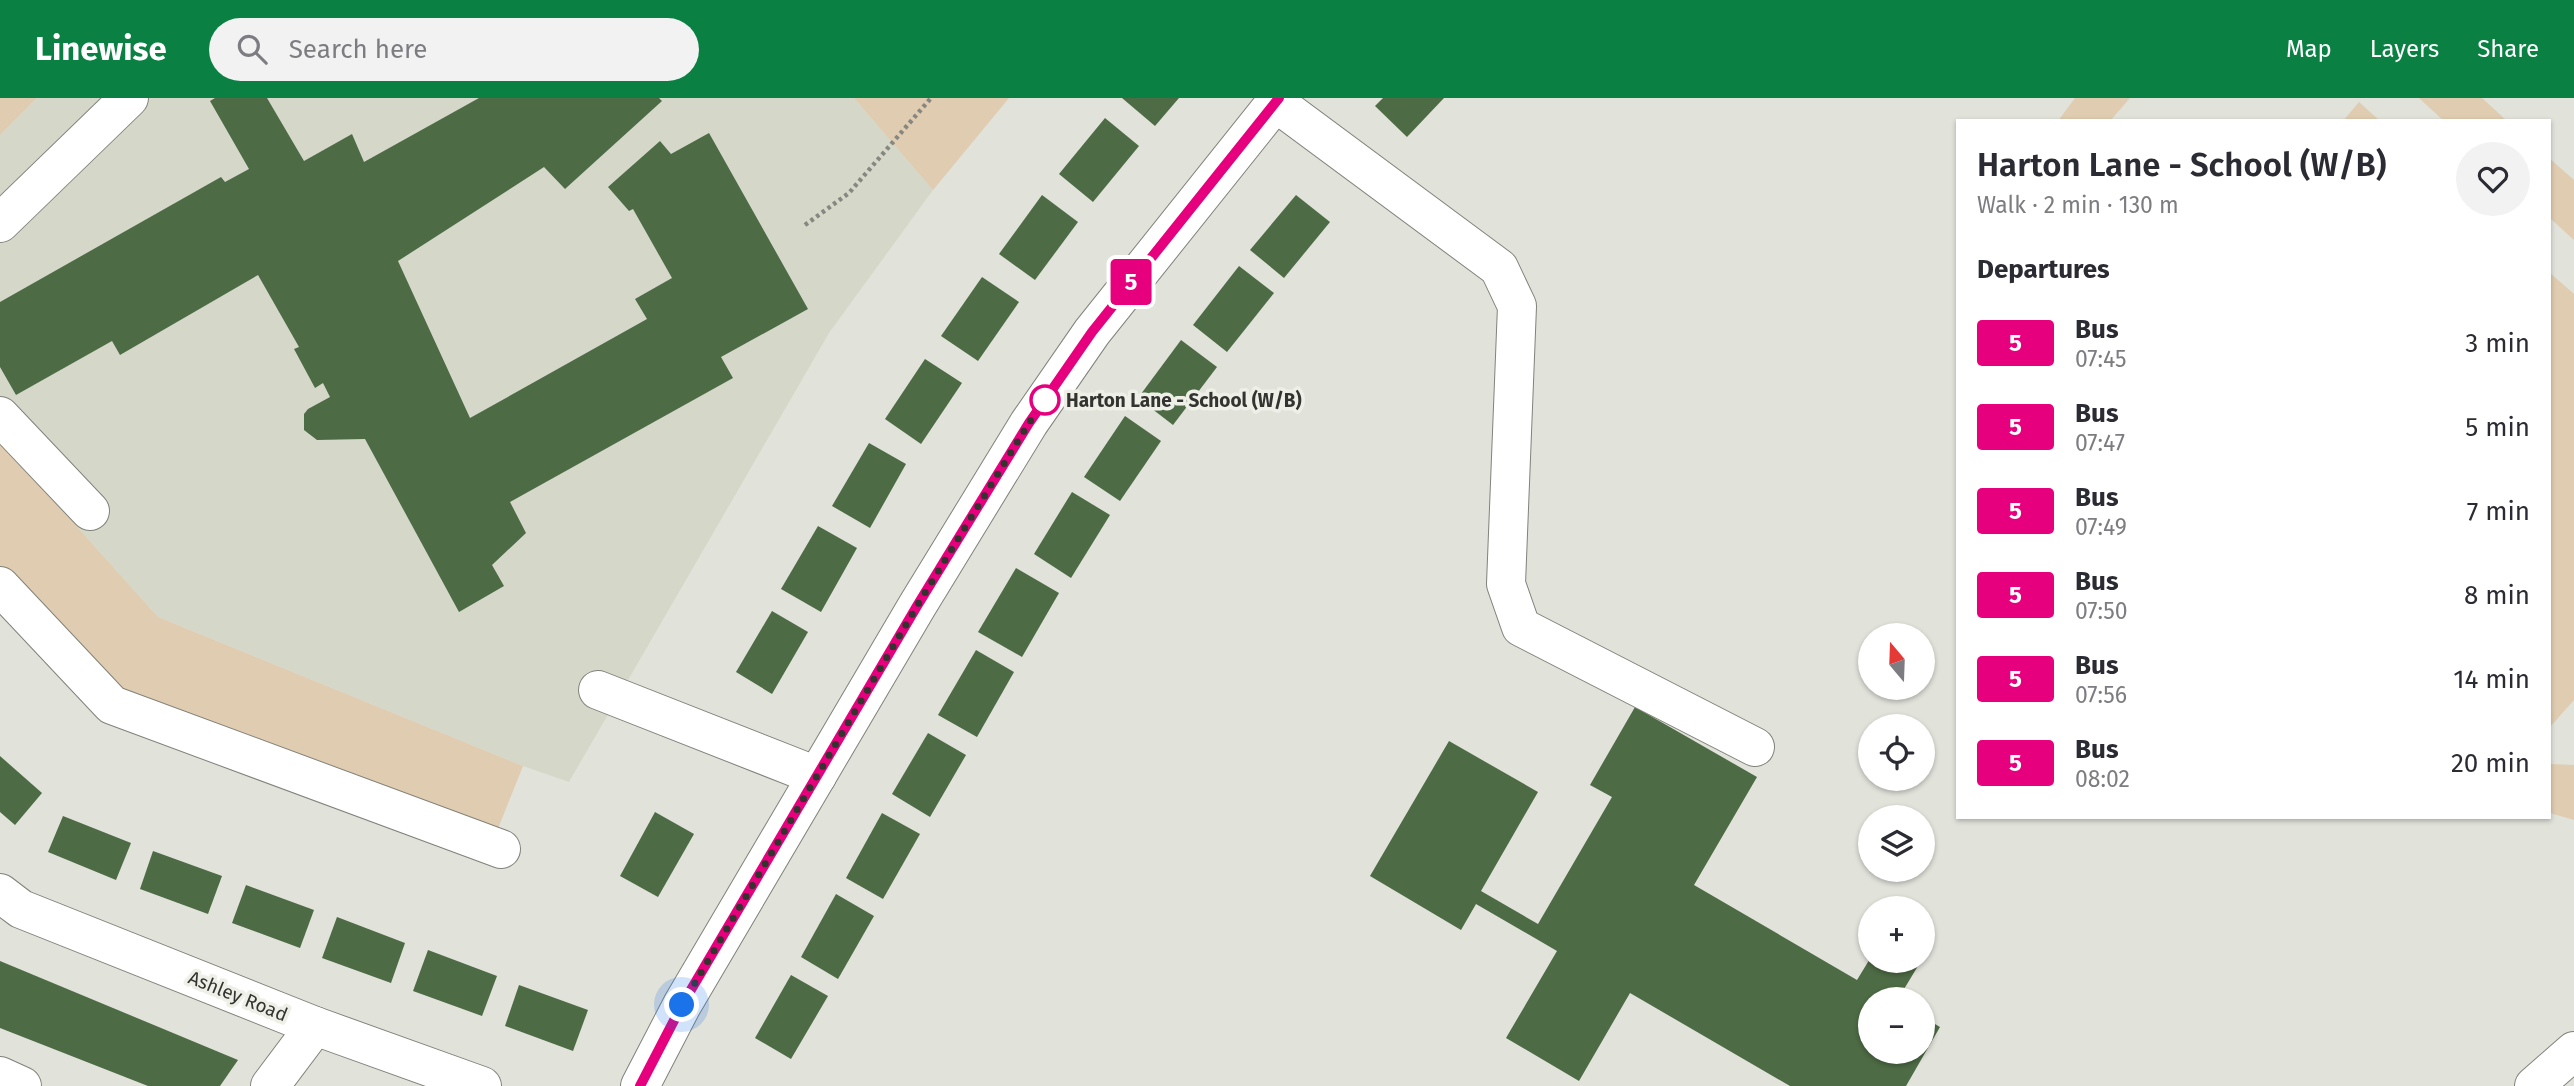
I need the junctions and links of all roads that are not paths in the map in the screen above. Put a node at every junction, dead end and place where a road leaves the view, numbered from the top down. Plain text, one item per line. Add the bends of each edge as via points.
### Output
1 (129, 98) edge
2 (1277, 100) edge
3 (0, 223) edge
4 (0, 416) edge
5 (90, 511) dead end
6 (0, 586) edge
7 (598, 690) dead end
8 (1755, 747) dead end
9 (817, 776) junction
10 (501, 849) dead end
11 (0, 893) edge
12 (315, 1026) junction
13 (2574, 1051) edge
14 (270, 1086) edge
15 (482, 1086) edge
16 (640, 1086) edge
17 (2534, 1086) edge

1 - 3 street
2 - 8 street via 1499,268 1517,306 1506,584 1521,628
2 - 9 street via 1092,332 1029,423
4 - 5 street
6 - 10 street via 112,705
7 - 9 street
9 - 16 street via 682,1005
11 - 12 street, Ashley Road via 22,909
12 - 14 street
12 - 15 street, Ashley Road
13 - 17 street

